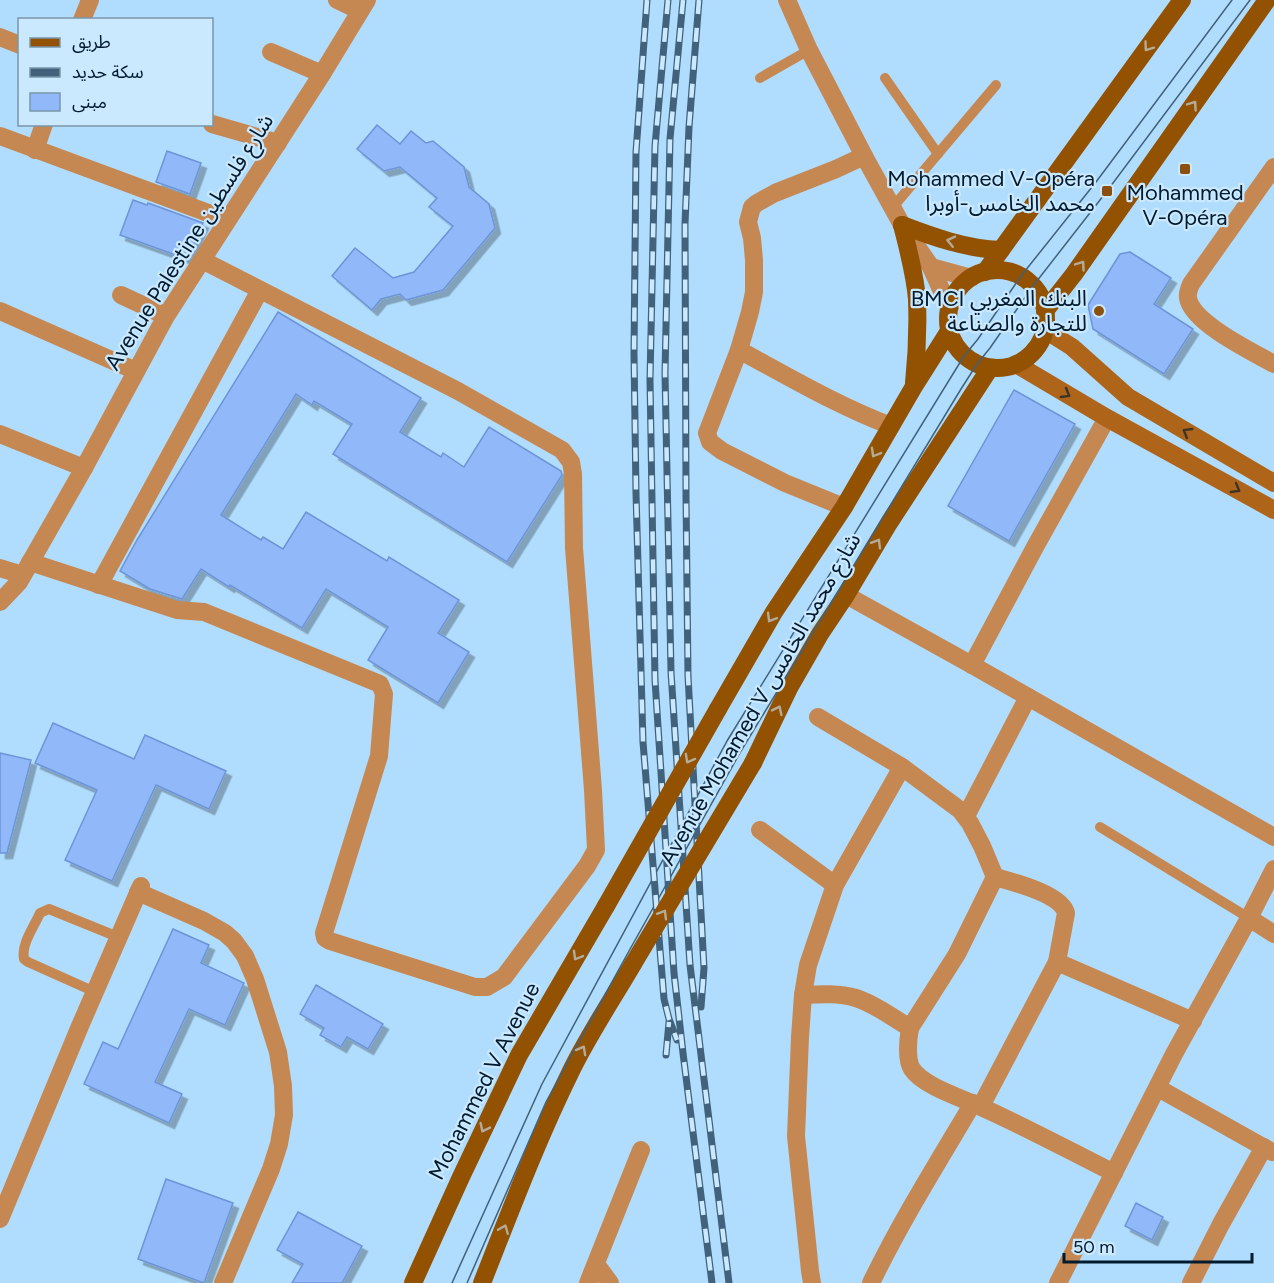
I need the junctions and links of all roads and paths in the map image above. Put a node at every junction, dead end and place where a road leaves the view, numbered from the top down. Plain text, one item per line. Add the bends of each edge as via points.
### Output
1 (90, 0) edge
2 (337, 0) edge
3 (787, 0) edge
4 (1182, 0) edge
5 (1267, 0) edge
6 (363, 6) edge
7 (83, 18) edge
8 (0, 37) edge
9 (18, 44) edge
10 (809, 50) junction
11 (271, 52) dead end
12 (322, 74) junction
13 (760, 78) dead end
14 (885, 78) dead end
15 (996, 85) dead end
16 (213, 124) edge
17 (43, 126) edge
18 (0, 136) edge
19 (278, 143) junction
20 (35, 150) junction
21 (938, 154) junction
22 (864, 156) junction
23 (1274, 167) edge
24 (893, 207) junction
25 (227, 220) junction
26 (902, 225) junction
27 (1000, 250) junction
28 (202, 260) junction
29 (931, 267) junction
30 (978, 275) junction
31 (260, 290) junction
32 (121, 295) dead end
33 (949, 307) junction
34 (0, 311) edge
35 (1046, 311) junction
36 (166, 316) junction
37 (1044, 330) junction
38 (949, 331) junction
39 (739, 350) junction
40 (1016, 364) junction
41 (1274, 364) edge
42 (990, 368) junction
43 (136, 370) junction
44 (913, 388) junction
45 (1107, 418) junction
46 (891, 426) junction
47 (0, 434) edge
48 (84, 468) junction
49 (1274, 483) edge
50 (844, 507) junction
51 (1274, 510) edge
52 (0, 568) edge
53 (26, 569) junction
54 (99, 585) junction
55 (846, 595) junction
56 (0, 602) edge
57 (972, 665) junction
58 (1028, 696) junction
59 (819, 717) dead end
60 (902, 767) junction
61 (966, 816) junction
62 (1100, 827) dead end
63 (760, 830) dead end
64 (1274, 837) edge
65 (1274, 869) edge
66 (995, 877) junction
67 (836, 885) junction
68 (606, 906) joint
69 (1249, 918) junction
70 (1274, 934) edge
71 (118, 937) junction
72 (1057, 962) junction
73 (95, 992) junction
74 (803, 994) junction
75 (1193, 1021) junction
76 (910, 1028) junction
77 (1158, 1088) junction
78 (977, 1105) junction
79 (641, 1150) dead end
80 (1269, 1150) edge
81 (1114, 1173) junction
82 (2, 1209) edge
83 (596, 1264) junction
84 (223, 1283) edge
85 (413, 1283) edge
86 (482, 1283) edge
87 (588, 1283) edge
88 (610, 1283) edge
89 (812, 1283) edge
90 (871, 1283) edge
91 (1058, 1283) edge
92 (1191, 1283) edge

1 - 7 street
2 - 6 street
3 - 10 street
4 -> 27 main road
35 -> 5 main road
6 - 12 street, Avenue Palestine شارع فلسطين
8 - 9 street
10 - 13 lane
10 - 22 street
11 - 12 street
12 - 19 street, Avenue Palestine شارع فلسطين
14 - 21 lane
15 - 21 lane
16 - 19 street
17 - 20 street
18 - 20 street
19 - 25 street, Avenue Palestine شارع فلسطين
20 - 25 street
21 - 24 lane
22 - 24 street
22 - 39 street via 775,193 752,207 748,222 754,292
23 - 41 street via 1191,284 1188,300 1208,325
24 - 26 street
25 - 28 street, Avenue Palestine شارع فلسطين
27 -> 26 main road via 936,238
26 - 29 street
26 - 44 main road via 917,296
27 - 30 main road
28 - 31 street
28 - 36 street, Avenue Palestine شارع فلسطين
29 - 30 street
29 - 33 street
30 - 33 main road via 957,290
30 - 35 main road via 1003,270 1021,276 1033,286
31 - 54 street
31 - 54 street via 458,391 562,450 571,462 596,850 504,977 487,987 475,987 325,938 379,756 384,694 380,684 204,612 177,610
32 - 36 street
33 - 38 main road
34 - 43 street
35 - 37 main road
36 - 43 street, Avenue Palestine شارع فلسطين
37 - 40 main road via 1039,344
49 -> 37 street via 1128,397 1072,347
38 - 42 main road via 964,356
38 - 44 main road, Avenue Mohamed V شارع محمد الخامس
39 - 46 street via 817,393
39 - 50 street via 707,433 710,442 785,483
40 - 42 main road
40 -> 45 street
55 -> 42 main road, Avenue Mohamed V شارع محمد الخامس
43 - 48 street, Avenue Palestine شارع فلسطين
44 - 46 main road, Avenue Mohamed V شارع محمد الخامس
45 -> 51 street
45 - 57 street
46 -> 50 main road, Avenue Mohamed V شارع محمد الخامس
47 - 48 street
48 - 53 street, Avenue Palestine شارع فلسطين
50 -> 68 main road, Avenue Mohamed V شارع محمد الخامس, bridge via 774,612
52 - 53 street
53 - 54 street
53 - 56 street, Avenue Palestine شارع فلسطين
55 - 57 street
86 -> 55 main road, Avenue Mohamed V شارع محمد الخامس, bridge via 572,1069 753,763 789,688
57 - 58 street
58 - 61 street
58 - 64 street
59 - 60 street
60 - 61 street
60 - 67 street
61 - 66 street
62 - 69 lane
63 - 67 street
65 - 69 street
66 - 72 street via 1035,890 1064,907 1066,918
66 - 76 street via 957,954
67 - 74 street via 808,966
68 -> 85 main road, Mohammed V Avenue via 519,1055
69 - 70 street
69 - 75 street
71 - 73 street
71 - 73 lane via 49,909 40,913 29,936 24,959
71 - 84 street via 139,889 225,933 245,956 278,1052 284,1115 279,1144
72 - 75 street
72 - 78 street
73 - 82 street
74 - 76 street via 855,998
74 - 89 street via 796,1136
75 - 77 street
76 - 78 street via 911,1068 930,1084
77 - 80 street
77 - 81 street
78 - 81 street
78 - 90 street via 939,1160
79 - 83 street
80 - 92 street via 1221,1224
81 - 91 street
83 - 87 street
83 - 88 street

